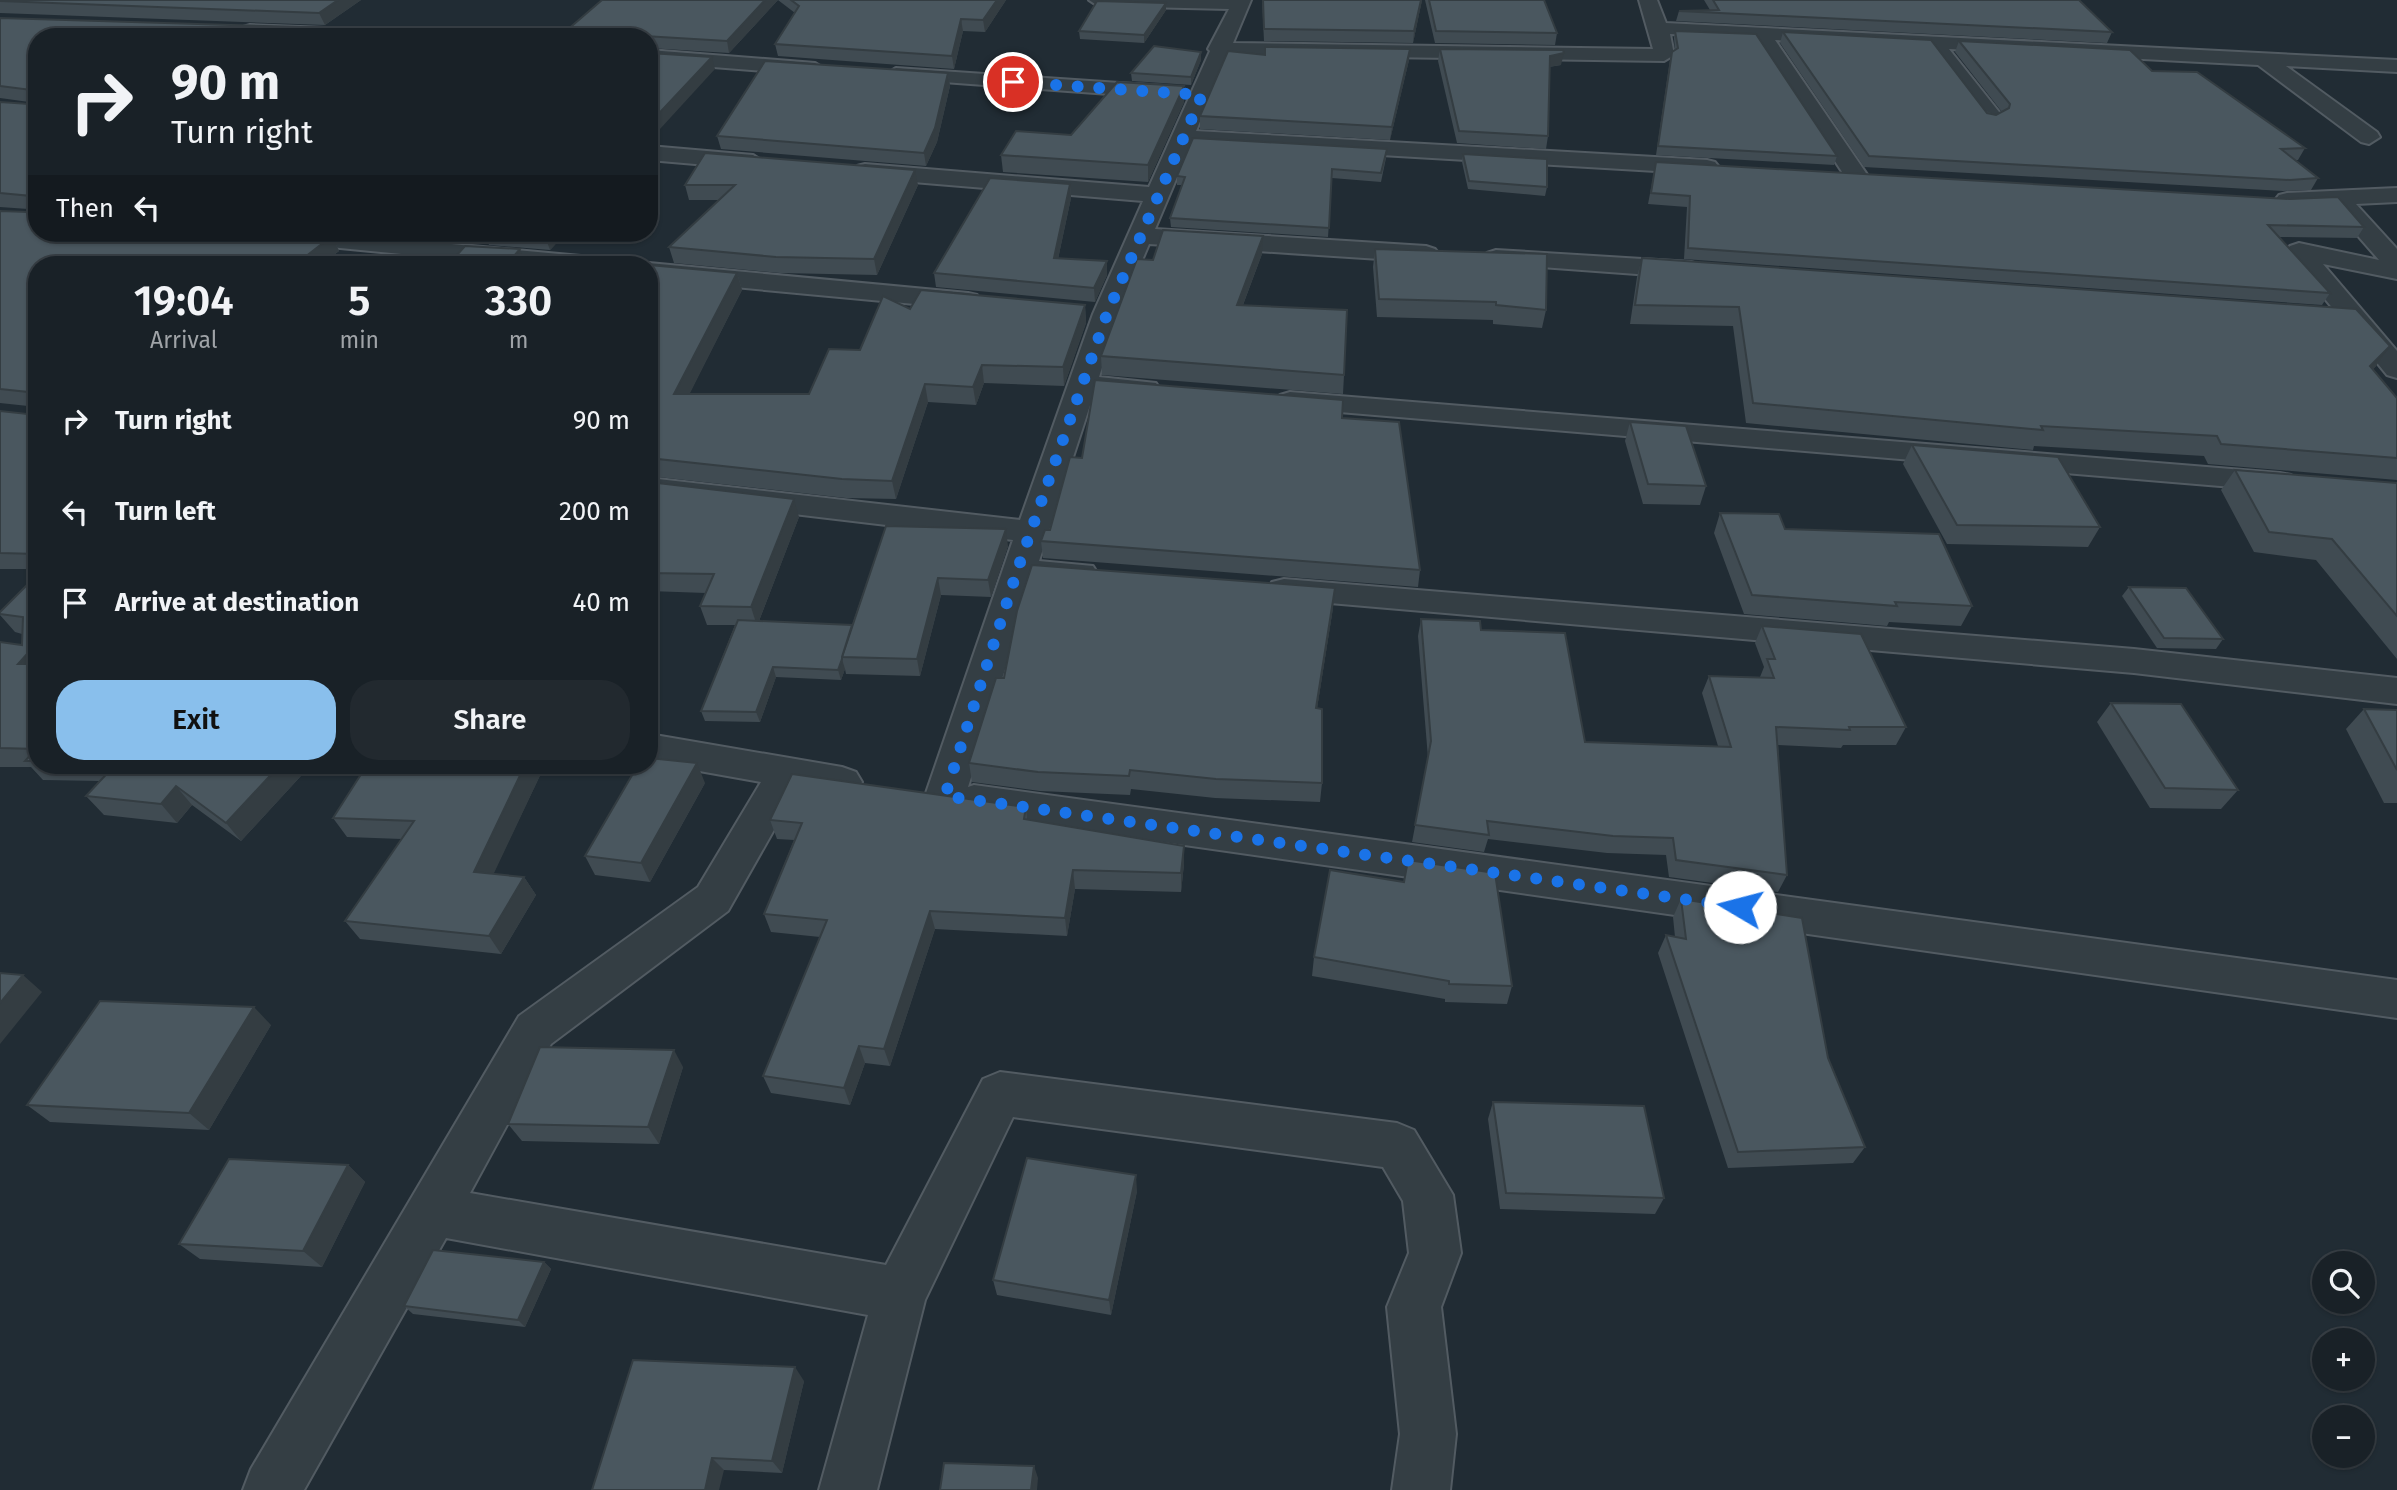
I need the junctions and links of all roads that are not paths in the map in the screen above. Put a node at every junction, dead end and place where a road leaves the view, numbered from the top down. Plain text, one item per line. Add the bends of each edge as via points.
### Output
1 (1098, 0) edge
2 (1648, 0) edge
3 (1240, 2) edge
4 (1659, 28) junction
5 (1761, 33) junction
6 (1932, 40) junction
7 (1218, 49) junction
8 (658, 56) edge
9 (2260, 57) junction
10 (2397, 66) edge
11 (838, 71) edge
12 (878, 73) edge
13 (1202, 95) junction
14 (1992, 117) edge
15 (1185, 137) junction
16 (2369, 137) dead end
17 (658, 154) edge
18 (773, 163) edge
19 (1730, 168) edge
20 (842, 169) edge
21 (1828, 174) edge
22 (1856, 176) junction
23 (1883, 177) edge
24 (1159, 195) junction
25 (2397, 195) edge
26 (2338, 198) junction
27 (2269, 200) edge
28 (1141, 236) junction
29 (352, 242) edge
30 (1446, 255) edge
31 (498, 256) edge
32 (1473, 257) edge
33 (2397, 264) edge
34 (2397, 271) edge
35 (658, 272) edge
36 (1722, 272) edge
37 (999, 304) edge
38 (2327, 316) edge
39 (2354, 318) junction
40 (2397, 369) edge
41 (1083, 384) junction
42 (1180, 392) edge
43 (1262, 399) edge
44 (2314, 485) edge
45 (658, 488) edge
46 (1032, 532) junction
47 (1017, 571) junction
48 (1111, 575) edge
49 (1249, 587) edge
50 (2397, 691) edge
51 (658, 750) edge
52 (786, 774) junction
53 (910, 791) junction
54 (2397, 999) edge
55 (433, 1211) junction
56 (900, 1294) junction
57 (272, 1490) edge
58 (848, 1490) edge
59 (1421, 1490) edge

1 - 3 street
2 - 4 street
3 - 7 street
4 - 5 street
4 - 7 street via 1664,55
5 - 6 street
5 - 22 street
6 - 9 street
6 - 14 street
7 - 13 street
8 - 11 street
9 - 10 street
9 - 16 street
12 - 13 street
13 - 15 street
15 - 19 street
15 - 24 street
17 - 18 street
20 - 24 street
21 - 22 street
22 - 23 street
24 - 28 street
25 - 26 street
26 - 27 street
26 - 33 street
28 - 30 street
28 - 41 street via 1093,312
29 - 31 street
32 - 36 street
34 - 39 street via 2299,251
35 - 37 street
38 - 39 street
39 - 40 street
41 - 42 street
41 - 46 street
43 - 44 street
45 - 46 street
46 - 47 street
47 - 48 street
47 - 53 street
49 - 50 street via 2134,661
51 - 52 street
52 - 53 street
52 - 55 street via 713,899 535,1030
53 - 54 street
55 - 56 street
55 - 57 street
56 - 58 street
56 - 59 street via 1000,1094 1397,1146 1428,1195 1435,1253 1414,1307 1428,1434

